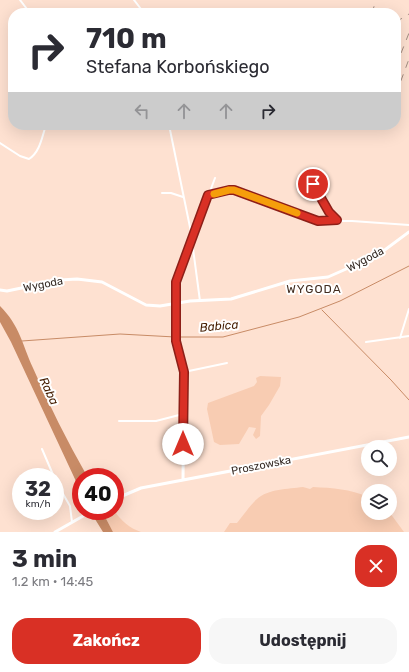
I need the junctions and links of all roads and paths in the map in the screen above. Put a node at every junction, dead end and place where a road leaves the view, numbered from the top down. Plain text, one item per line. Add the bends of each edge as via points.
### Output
1 (20, 0) edge
2 (134, 0) edge
3 (26, 8) edge
4 (140, 8) edge
5 (45, 130) edge
6 (170, 130) edge
7 (0, 143) edge
8 (215, 178) dead end
9 (313, 184) dead end
10 (162, 193) dead end
11 (208, 195) junction
12 (183, 198) junction
13 (337, 220) junction
14 (409, 225) edge
15 (409, 232) edge
16 (192, 239) junction
17 (0, 290) edge
18 (200, 301) junction
19 (175, 303) junction
20 (409, 309) edge
21 (409, 336) edge
22 (400, 338) junction
23 (366, 342) dead end
24 (227, 363) dead end
25 (184, 372) junction
26 (184, 414) junction
27 (119, 421) dead end
28 (409, 437) edge
29 (42, 449) dead end
30 (50, 468) edge
31 (183, 480) junction
32 (124, 495) edge
33 (64, 496) edge
34 (76, 520) edge
35 (72, 522) junction
36 (64, 526) junction
37 (55, 532) edge
38 (65, 532) edge

1 - 3 street
2 - 4 street
5 - 7 street via 40,146 29,159
6 - 12 street
8 - 11 street
9 - 13 street via 329,212
10 - 12 street via 171,193
11 - 13 street via 234,190 318,221
11 - 16 street
12 - 16 street
13 - 14 street
15 - 18 street, Wygoda via 378,255 328,277 284,282 231,299
16 - 18 street
16 - 19 street via 176,282
17 - 19 street, Wygoda via 8,291 77,278 102,282 146,305
18 - 19 street, Wygoda
19 - 25 street via 176,341
20 - 22 street
21 - 22 street
22 - 23 street
24 - 25 street
25 - 26 street
26 - 27 street via 156,421
26 - 31 street
28 - 31 street, Proszowska
29 - 30 street
31 - 32 street, Proszowska via 136,489
33 - 35 street via 70,506
34 - 35 street
35 - 36 street
36 - 37 street
36 - 38 street

